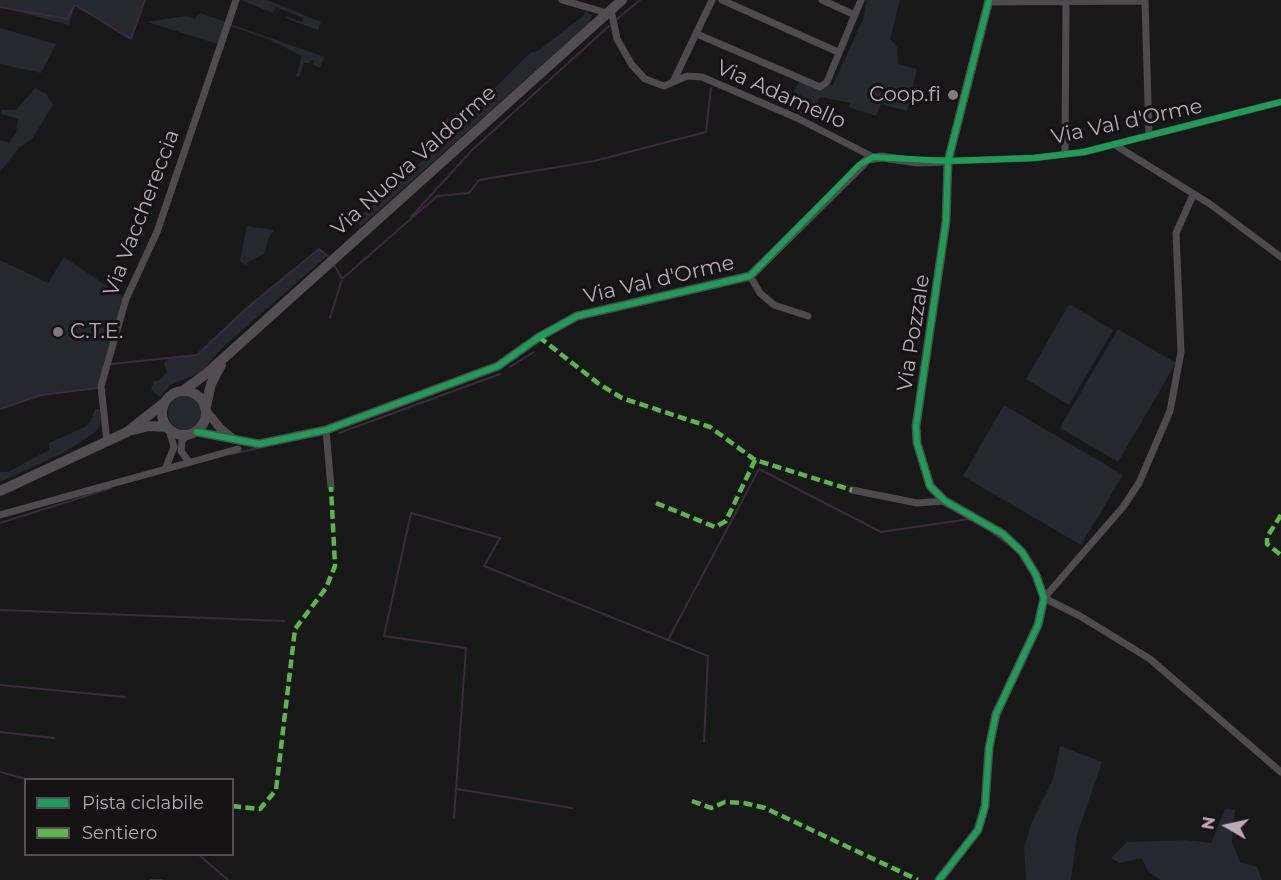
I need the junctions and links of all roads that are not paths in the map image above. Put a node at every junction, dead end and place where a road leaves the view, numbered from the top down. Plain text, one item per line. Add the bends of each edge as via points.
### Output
1 (236, 0) edge
2 (562, 0) edge
3 (622, 0) edge
4 (712, 0) edge
5 (722, 0) edge
6 (822, 0) edge
7 (861, 0) edge
8 (989, 1) edge
9 (1066, 2) junction
10 (609, 12) junction
11 (855, 15) junction
12 (697, 34) junction
13 (838, 52) junction
14 (672, 82) junction
15 (1281, 102) edge
16 (1149, 136) junction
17 (1115, 145) junction
18 (1065, 154) junction
19 (873, 157) junction
20 (948, 161) junction
21 (1193, 195) junction
22 (1281, 257) edge
23 (750, 276) junction
24 (808, 316) dead end
25 (232, 351) junction
26 (184, 390) junction
27 (164, 403) junction
28 (206, 409) junction
29 (168, 428) junction
30 (326, 430) junction
31 (127, 432) junction
32 (192, 434) junction
33 (107, 442) junction
34 (238, 445) junction
35 (189, 462) junction
36 (166, 467) junction
37 (331, 487) dead end
38 (852, 490) dead end
39 (0, 491) edge
40 (945, 501) junction
41 (0, 515) edge
42 (1044, 598) junction
43 (1281, 772) edge
44 (939, 880) edge

1 - 33 street, Via Vacchereccia via 157,232 126,299 101,386
2 - 10 street
3 - 10 main road, Via Nuova Valdorme
4 - 12 street
5 - 13 street
6 - 11 street
7 - 11 street
8 - 9 street
8 - 20 street, Via Pozzale
9 - 16 street via 1145,2
9 - 18 street
10 - 14 street, Via Adamello via 617,39 632,65 645,79 664,86
10 - 25 main road, Via Nuova Valdorme
11 - 13 street
12 - 13 street via 820,87 827,82
12 - 14 street
14 - 19 street, Via Adamello via 687,76 702,77 797,118
15 - 16 street, Via Val d'Orme
16 - 17 street, Via Val d'Orme
17 - 18 street, Via Val d'Orme
17 - 21 street
18 - 20 street, Via Val d'Orme
19 - 20 street, Via Val d'Orme
19 - 23 street, Via Val d'Orme via 859,165
20 - 40 street, Via Pozzale via 946,221 916,426 927,480
21 - 22 street
21 - 42 street via 1176,233 1181,352 1170,411 1139,483 1123,507
23 - 24 street via 774,305
23 - 30 street, Via Val d'Orme via 577,316 498,366
25 - 26 main road, Via Nuova Valdorme
25 - 28 main road, Via Nuova Valdorme via 216,371
26 - 27 main road, Via Nuova Valdorme via 172,394
26 - 28 main road via 195,393
27 - 29 main road via 162,415
27 - 31 main road, Via Nuova Valdorme
28 - 32 main road, Via Nuova Valdorme via 206,419
28 - 34 street
29 - 31 main road, Via Nuova Valdorme via 149,426
29 - 32 main road, Via Nuova Valdorme
29 - 36 street via 174,447
30 - 34 street, Via Val d'Orme
30 - 37 street
31 - 33 main road, Via Nuova Valdorme
32 - 34 street, Via Val d'Orme
32 - 35 street via 182,441 181,451
33 - 39 main road, Via Nuova Valdorme
34 - 35 street, Via Val d'Orme
35 - 36 street, Via Val d'Orme
36 - 41 street, Via Val d'Orme
38 - 40 street via 917,503
40 - 42 street via 1003,534 1022,552
42 - 43 street via 1150,659
42 - 44 street via 1038,625 996,714 985,806 978,830

